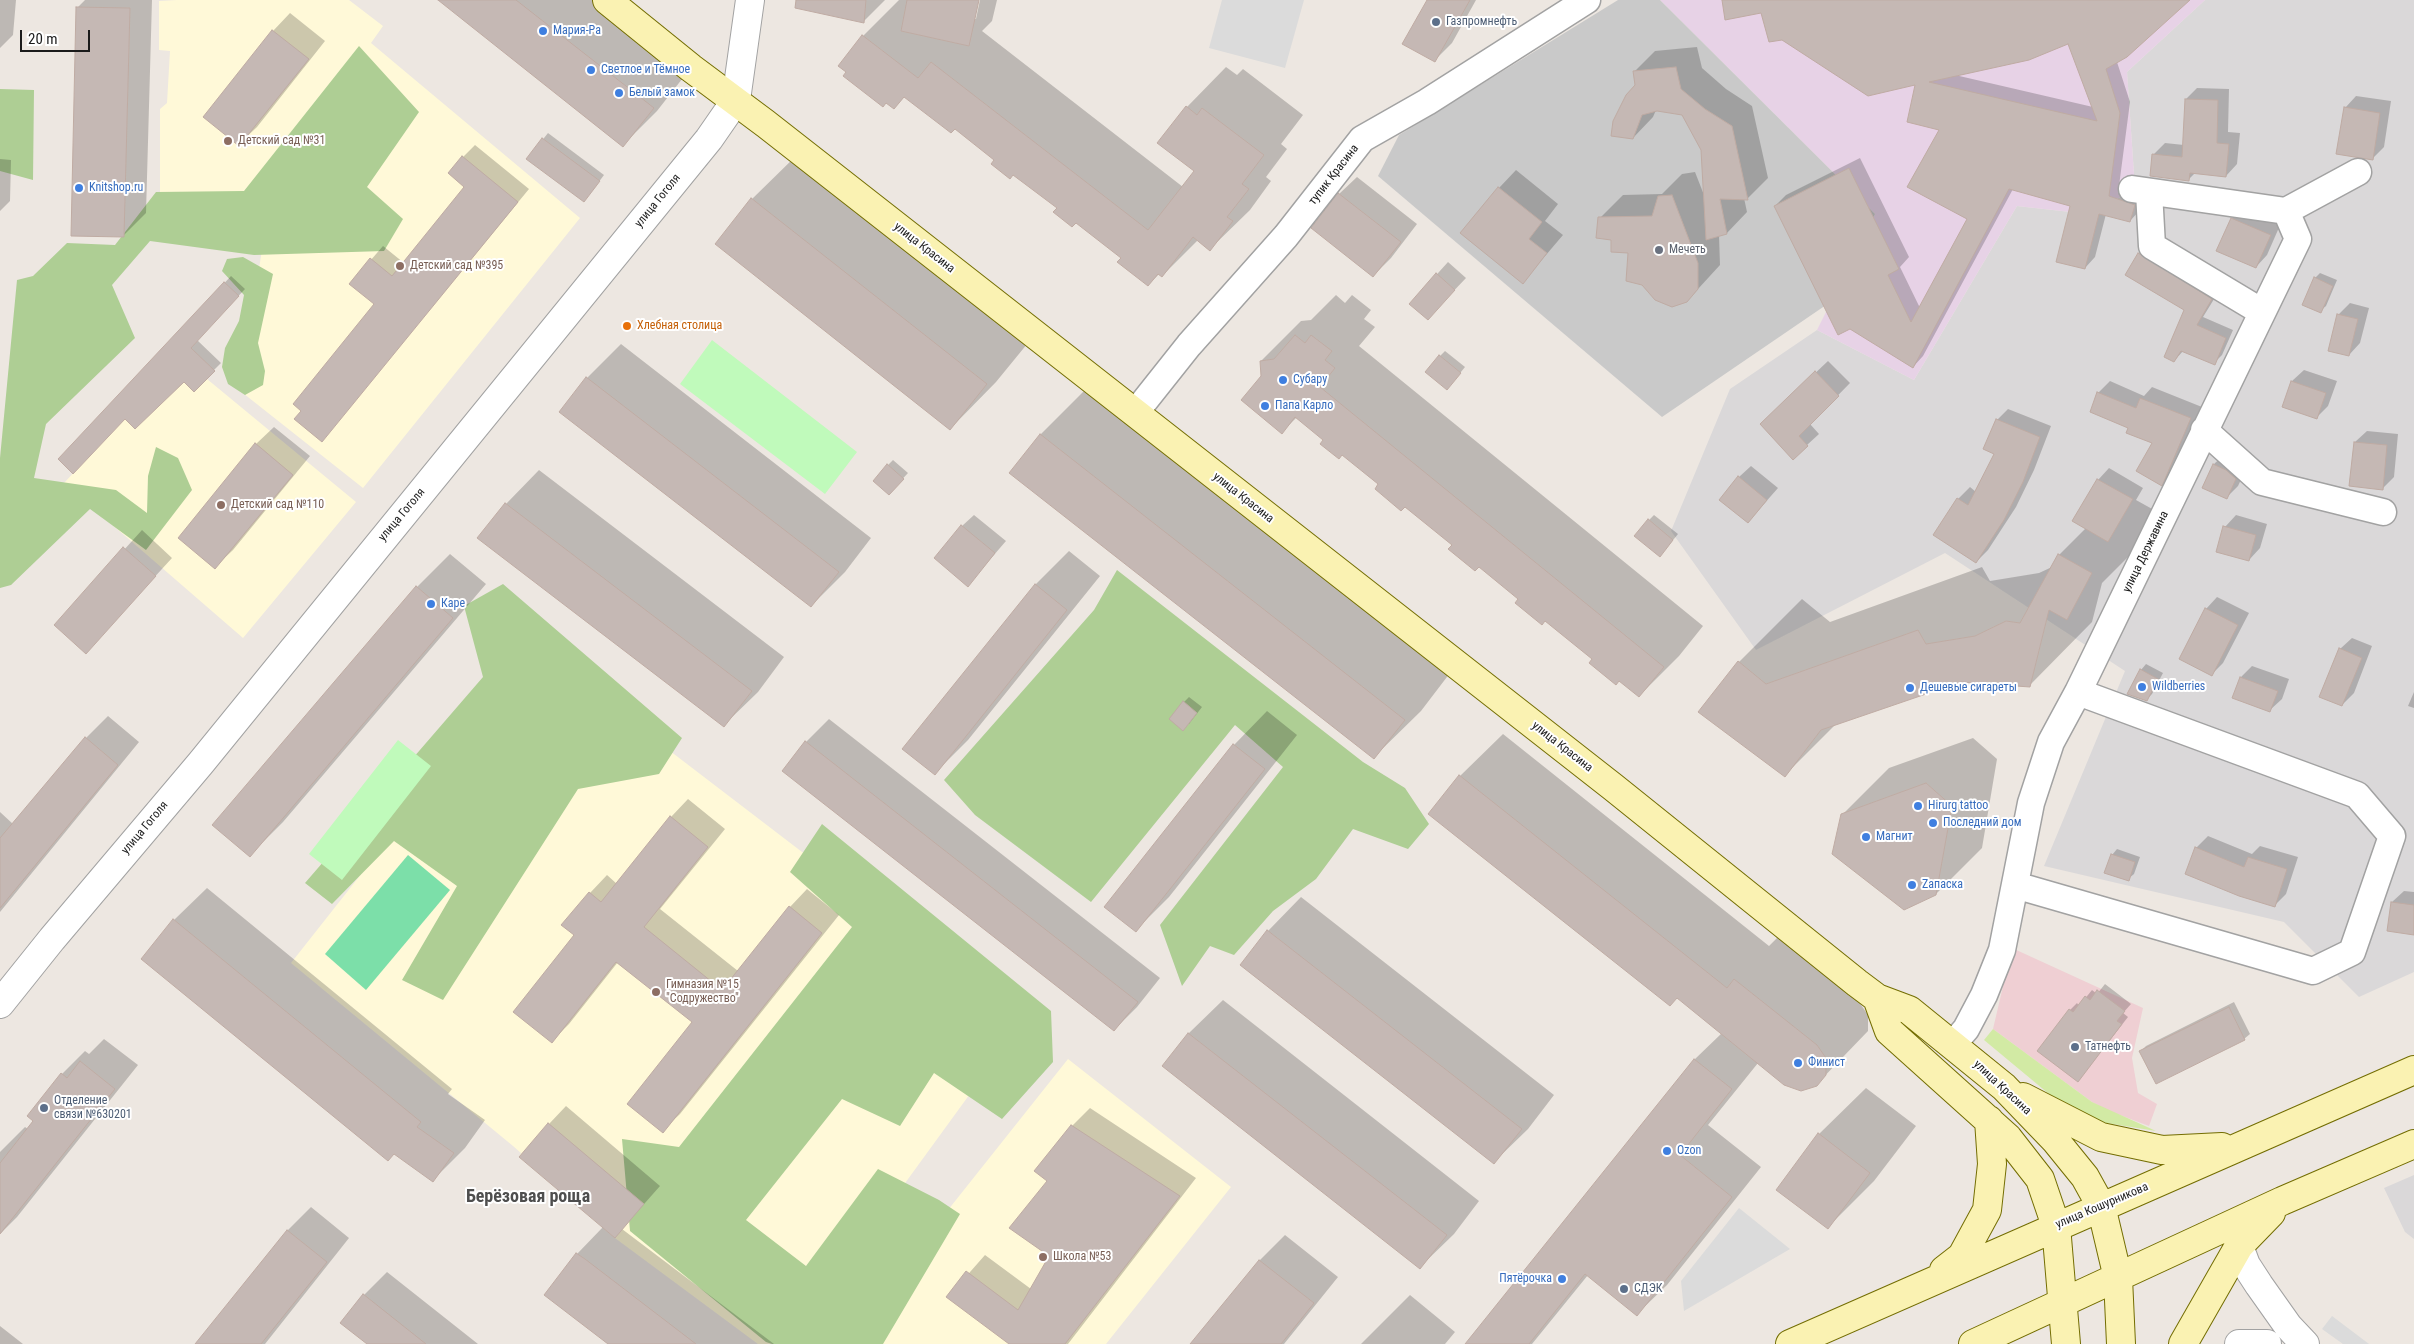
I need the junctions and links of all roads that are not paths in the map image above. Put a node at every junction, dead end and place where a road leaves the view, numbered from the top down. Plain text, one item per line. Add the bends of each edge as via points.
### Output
1 (607, 0) edge
2 (750, 0) edge
3 (1587, 0) edge
4 (736, 100) junction
5 (2358, 172) dead end
6 (2286, 211) junction
7 (2262, 312) junction
8 (1135, 413) junction
9 (2204, 430) junction
10 (2383, 512) dead end
11 (2078, 692) junction
12 (2015, 885) junction
13 (1876, 998) junction
14 (0, 1004) edge
15 (1952, 1045) junction
16 (2414, 1070) edge
17 (2004, 1087) junction
18 (1989, 1120) junction
19 (2414, 1144) edge
20 (2238, 1146) junction
21 (2282, 1202) junction
22 (2101, 1206) junction
23 (2056, 1226) junction
24 (2239, 1246) junction
25 (2118, 1278) junction
26 (1925, 1284) junction
27 (2062, 1303) junction
28 (1790, 1344) edge
29 (1973, 1344) edge
30 (2066, 1344) edge
31 (2121, 1344) edge
32 (2183, 1344) edge
33 (2239, 1344) edge
34 (2267, 1344) edge
35 (2305, 1344) edge

1 - 4 main road, улица Красина
2 - 4 street, улица Гоголя
3 - 8 street, тупик Красина via 1427,102 1362,139 1286,236 1188,345
4 - 8 main road, улица Красина
4 - 14 street, улица Гоголя via 709,139 200,764
5 - 6 street
6 - 7 street, улица Державина via 2298,239
6 - 7 street via 2140,191 2152,246
7 - 9 street, улица Державина
8 - 13 main road, улица Красина via 1613,787
9 - 10 street via 2262,482
9 - 11 street, улица Державина
11 - 12 street, улица Державина via 2051,742 2031,803
11 - 12 street via 2357,795 2392,836 2352,952 2313,971
12 - 15 street, улица Державина via 2002,950 1984,995 1966,1028
13 - 15 main road, улица Красина via 1909,1010
13 - 18 main road, улица Красина via 1889,1031 1899,1042
15 - 17 main road, улица Красина
16 - 20 main road, улица Кошурникова
17 - 20 main road via 2101,1137 2162,1150
17 - 22 main road, улица Красина via 2055,1140 2085,1177
18 - 23 main road, улица Красина via 2008,1138 2040,1179
18 - 26 main road via 1992,1164 1987,1210 1962,1256
19 - 21 main road
20 - 22 main road, улица Кошурникова
21 - 24 main road
21 - 25 main road
22 - 23 main road, улица Кошурникова
22 - 25 main road, улица Красина
23 - 26 main road, улица Кошурникова
23 - 27 main road, улица Красина
24 - 32 main road
24 - 35 street via 2258,1285
25 - 27 main road
25 - 31 main road, улица Красина
26 - 28 main road, улица Кошурникова
27 - 29 main road
27 - 30 main road, улица Красина
33 - 34 street

